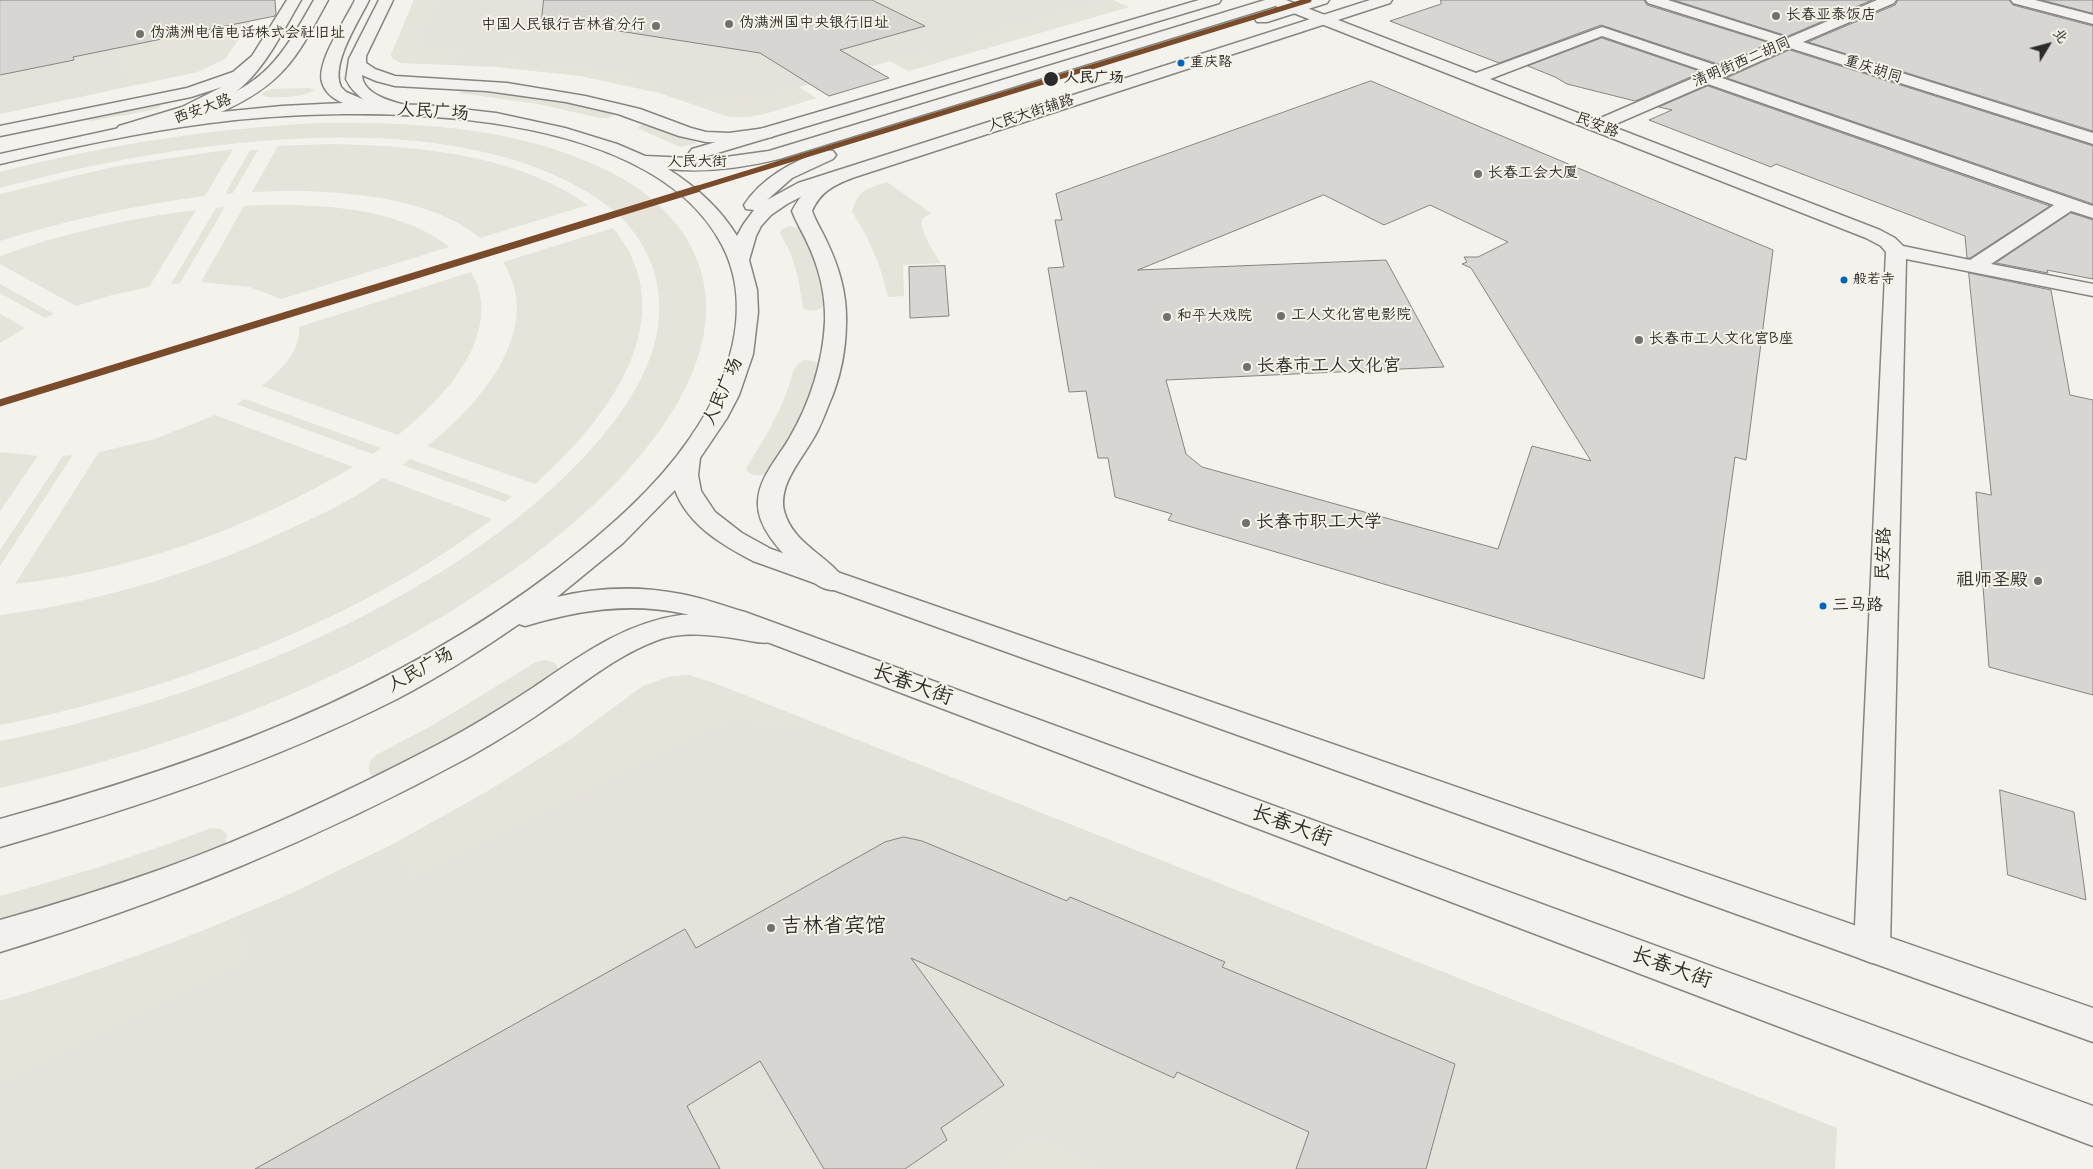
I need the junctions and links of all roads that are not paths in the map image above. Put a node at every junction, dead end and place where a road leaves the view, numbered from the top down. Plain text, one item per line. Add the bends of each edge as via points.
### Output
1 (294, 0) edge
2 (321, 0) edge
3 (362, 0) edge
4 (386, 0) edge
5 (1214, 0) edge
6 (1385, 0) edge
7 (1653, 0) edge
8 (1889, 0) edge
9 (2018, 0) edge
10 (1281, 2) edge
11 (1323, 10) edge
12 (2093, 20) edge
13 (1789, 43) junction
14 (359, 56) junction
15 (253, 65) junction
16 (1714, 75) junction
17 (1476, 79) junction
18 (394, 110) junction
19 (158, 126) junction
20 (1596, 126) junction
21 (782, 129) junction
22 (0, 131) edge
23 (114, 133) junction
24 (2093, 139) edge
25 (623, 153) junction
26 (0, 158) edge
27 (846, 174) junction
28 (2068, 204) junction
29 (2093, 212) edge
30 (1896, 251) junction
31 (737, 255) junction
32 (1974, 266) junction
33 (2093, 290) edge
34 (688, 458) junction
35 (832, 582) junction
36 (482, 635) junction
37 (776, 635) junction
38 (0, 833) edge
39 (0, 936) edge
40 (1872, 947) junction
41 (2093, 1025) edge
42 (2093, 1126) edge

1 - 15 main road
2 - 19 main road, 西安大路 via 282,64 269,76 233,100
3 - 18 main road via 332,57 328,81 343,97 358,104
4 - 14 main road
5 - 21 main road
6 - 11 main road, 人民大街辅路
7 - 13 main road, 重庆胡同
8 - 13 main road, 清明街西二胡同
9 - 12 main road
10 - 11 main road, 民安路
10 - 25 main road, 人民大街 via 773,155 706,166 666,164
10 - 31 main road via 797,167 775,180 753,204 745,218
11 - 17 main road, 民安路
11 - 27 main road, 人民大街辅路
13 - 16 main road, 清明街西二胡同
13 - 24 main road, 重庆胡同
14 - 18 main road via 354,76 363,93
14 - 21 main road via 358,65 382,79 553,94 625,110 705,137 736,138
15 - 22 main road via 239,75 191,92
15 - 23 main road via 231,88 196,107 173,117
16 - 17 main road via 1602,32
16 - 20 main road, 清明街西二胡同
16 - 28 main road
17 - 20 main road, 民安路
18 - 19 main road, 人民广场 via 286,112
18 - 25 main road, 人民广场 via 511,121 575,136
19 - 23 main road, 人民广场
20 - 30 main road, 民安路 via 1873,234
21 - 25 main road via 695,153 656,156
23 - 26 main road, 人民广场
25 - 31 main road, 人民广场 via 679,184 699,201 715,218
27 - 31 main road, 人民大街辅路 via 805,187 772,205 758,217
27 - 35 main road via 811,193 802,210 829,273 835,302 835,332 830,366 819,402 777,480 771,500 771,510 786,538
28 - 29 main road
28 - 32 main road
30 - 32 main road, 民安路
30 - 40 main road, 民安路
31 - 34 main road, 人民广场 via 746,284 748,309 739,365 708,429
32 - 33 main road, 民安路
34 - 35 main road via 685,479 688,491 703,515 721,533 762,555
34 - 36 main road, 人民广场 via 654,498 610,541 522,610
35 - 40 main road
36 - 37 main road, 长春大街 via 539,611 607,599 673,602 735,619
36 - 38 main road, 人民广场 via 398,684 250,753 79,812
37 - 39 main road via 708,625 655,631 601,655 531,704 369,796 276,840 174,881
37 - 42 main road, 长春大街
40 - 41 main road

